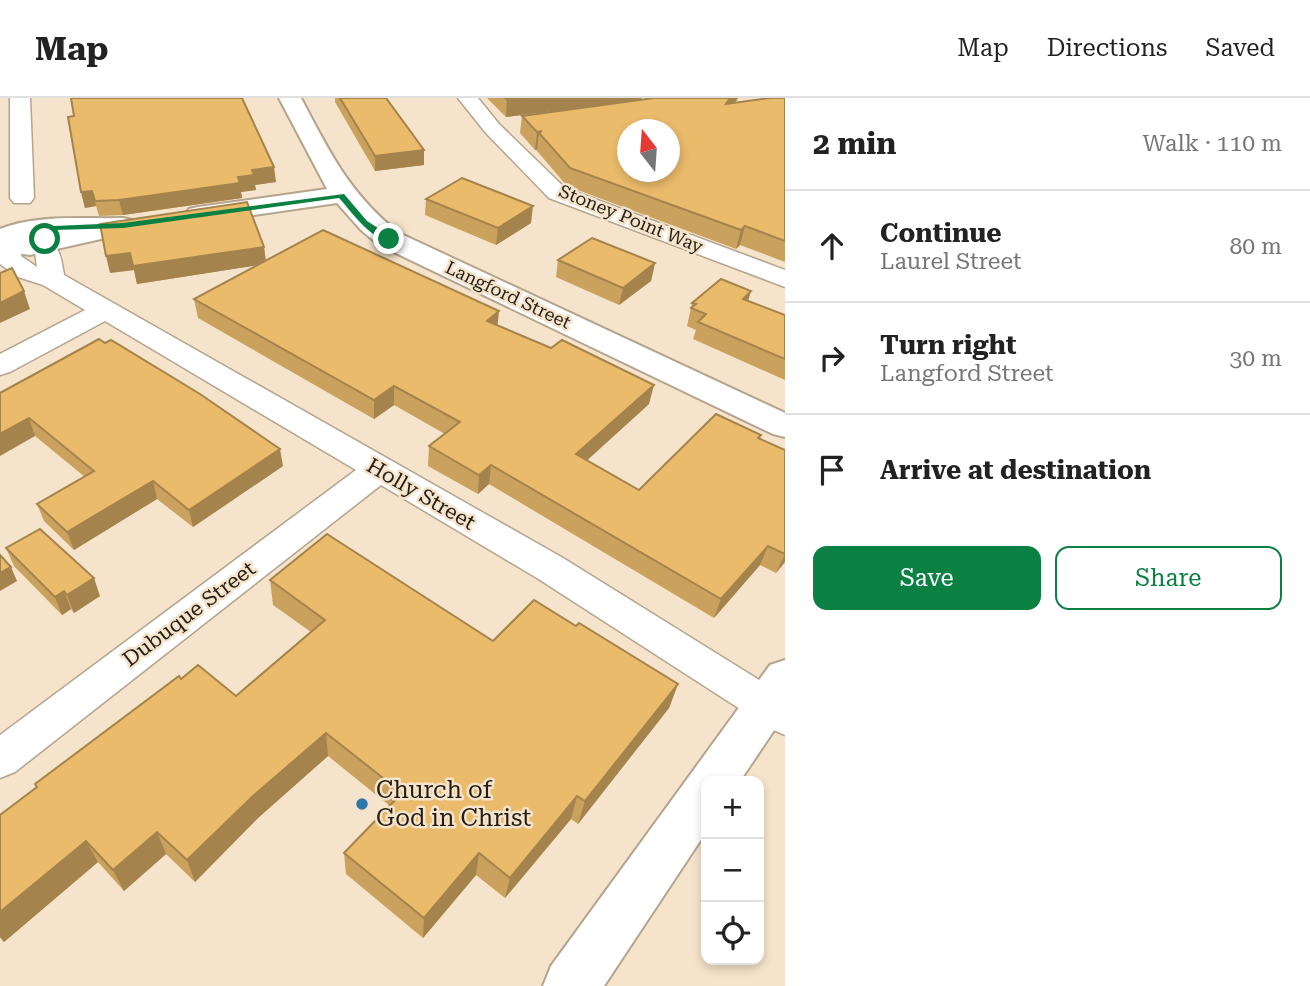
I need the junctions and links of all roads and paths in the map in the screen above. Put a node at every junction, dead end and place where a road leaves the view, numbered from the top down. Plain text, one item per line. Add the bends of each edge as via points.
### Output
1 (20, 98) edge
2 (290, 98) edge
3 (468, 98) edge
4 (518, 124) dead end
5 (492, 128) junction
6 (341, 195) junction
7 (22, 198) junction
8 (178, 218) edge
9 (151, 222) edge
10 (41, 237) junction
11 (6, 240) edge
12 (52, 279) junction
13 (785, 279) edge
14 (103, 311) junction
15 (0, 366) edge
16 (785, 426) edge
17 (379, 470) junction
18 (779, 700) edge
19 (0, 759) edge
20 (717, 776) edge
21 (701, 798) edge
22 (571, 986) edge

1 - 7 street
2 - 6 street, Langford Street
3 - 5 street, Stoney Point Way
4 - 5 street
5 - 13 street, Stoney Point Way via 557,193
6 - 8 street
6 - 16 street, Langford Street via 365,222 389,239
7 - 10 street
7 - 11 street
9 - 10 street
10 - 11 street via 25,228
10 - 12 street
11 - 12 street, Holly Street via 8,258 27,272
12 - 14 street, Holly Street
14 - 15 street
14 - 17 street, Holly Street
17 - 18 street, Holly Street
17 - 19 street, Dubuque Street
18 - 20 street
21 - 22 street

